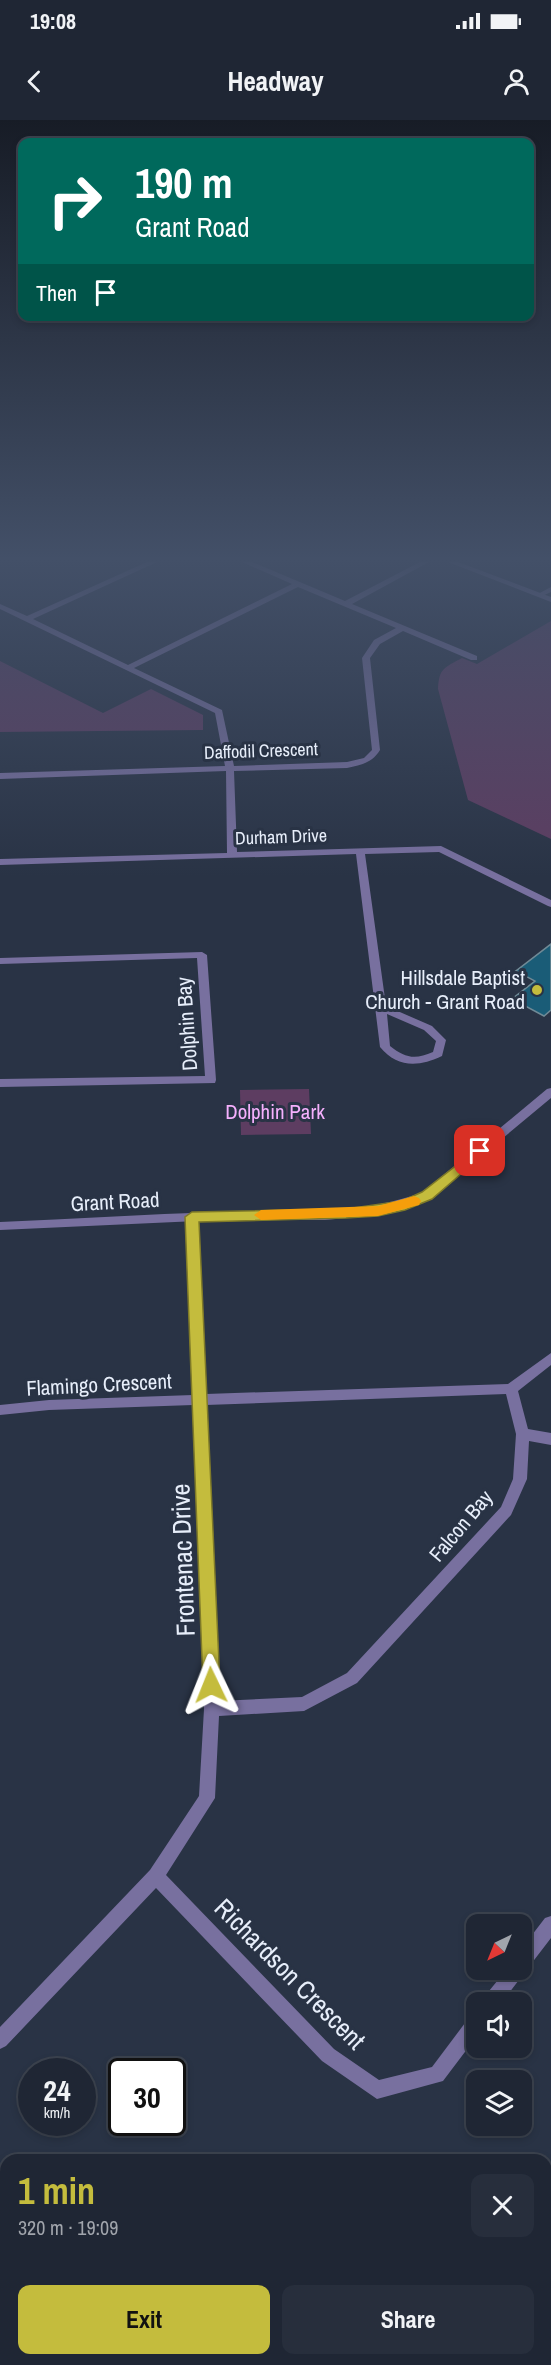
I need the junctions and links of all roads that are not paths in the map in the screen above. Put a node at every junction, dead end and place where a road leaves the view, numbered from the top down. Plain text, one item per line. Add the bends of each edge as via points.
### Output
1 (367, 667) edge
2 (128, 668) edge
3 (230, 768) junction
4 (0, 777) edge
5 (360, 851) junction
6 (232, 855) junction
7 (0, 862) edge
8 (551, 903) edge
9 (0, 961) edge
10 (381, 1008) junction
11 (0, 1083) edge
12 (551, 1092) edge
13 (192, 1217) junction
14 (0, 1226) edge
15 (551, 1358) edge
16 (511, 1389) junction
17 (201, 1399) junction
18 (0, 1410) edge
19 (523, 1434) junction
20 (551, 1439) edge
21 (212, 1709) junction
22 (156, 1876) junction
23 (551, 1923) edge
24 (532, 1949) edge
25 (508, 1980) edge
26 (499, 1992) edge
27 (466, 2036) edge
28 (0, 2040) edge

1 - 3 street, Daffodil Crescent via 376,750 373,757 347,765
2 - 3 street via 219,712
3 - 4 street, Daffodil Crescent
3 - 6 street
5 - 6 street, Durham Drive
5 - 8 street, Durham Drive via 441,849
5 - 10 street
6 - 7 street, Durham Drive
9 - 11 street, Dolphin Bay via 202,955 211,1080
10 - 10 street via 385,1047 398,1059 421,1062 438,1054 441,1040 428,1028
12 - 13 street, Grant Road via 427,1195 405,1206 346,1214
13 - 14 street, Grant Road
13 - 17 street, Frontenac Drive
15 - 16 street
16 - 17 street
16 - 19 street, Falcon Bay
17 - 18 street, Flamingo Crescent
17 - 21 street, Frontenac Drive
19 - 20 street
19 - 21 street, Falcon Bay via 520,1479 506,1511 352,1678 304,1704
21 - 22 street, Frontenac Drive via 207,1798
22 - 27 street, Richardson Crescent via 328,2055 377,2090 437,2075
22 - 28 street, Frontenac Drive
23 - 24 street
25 - 26 street

